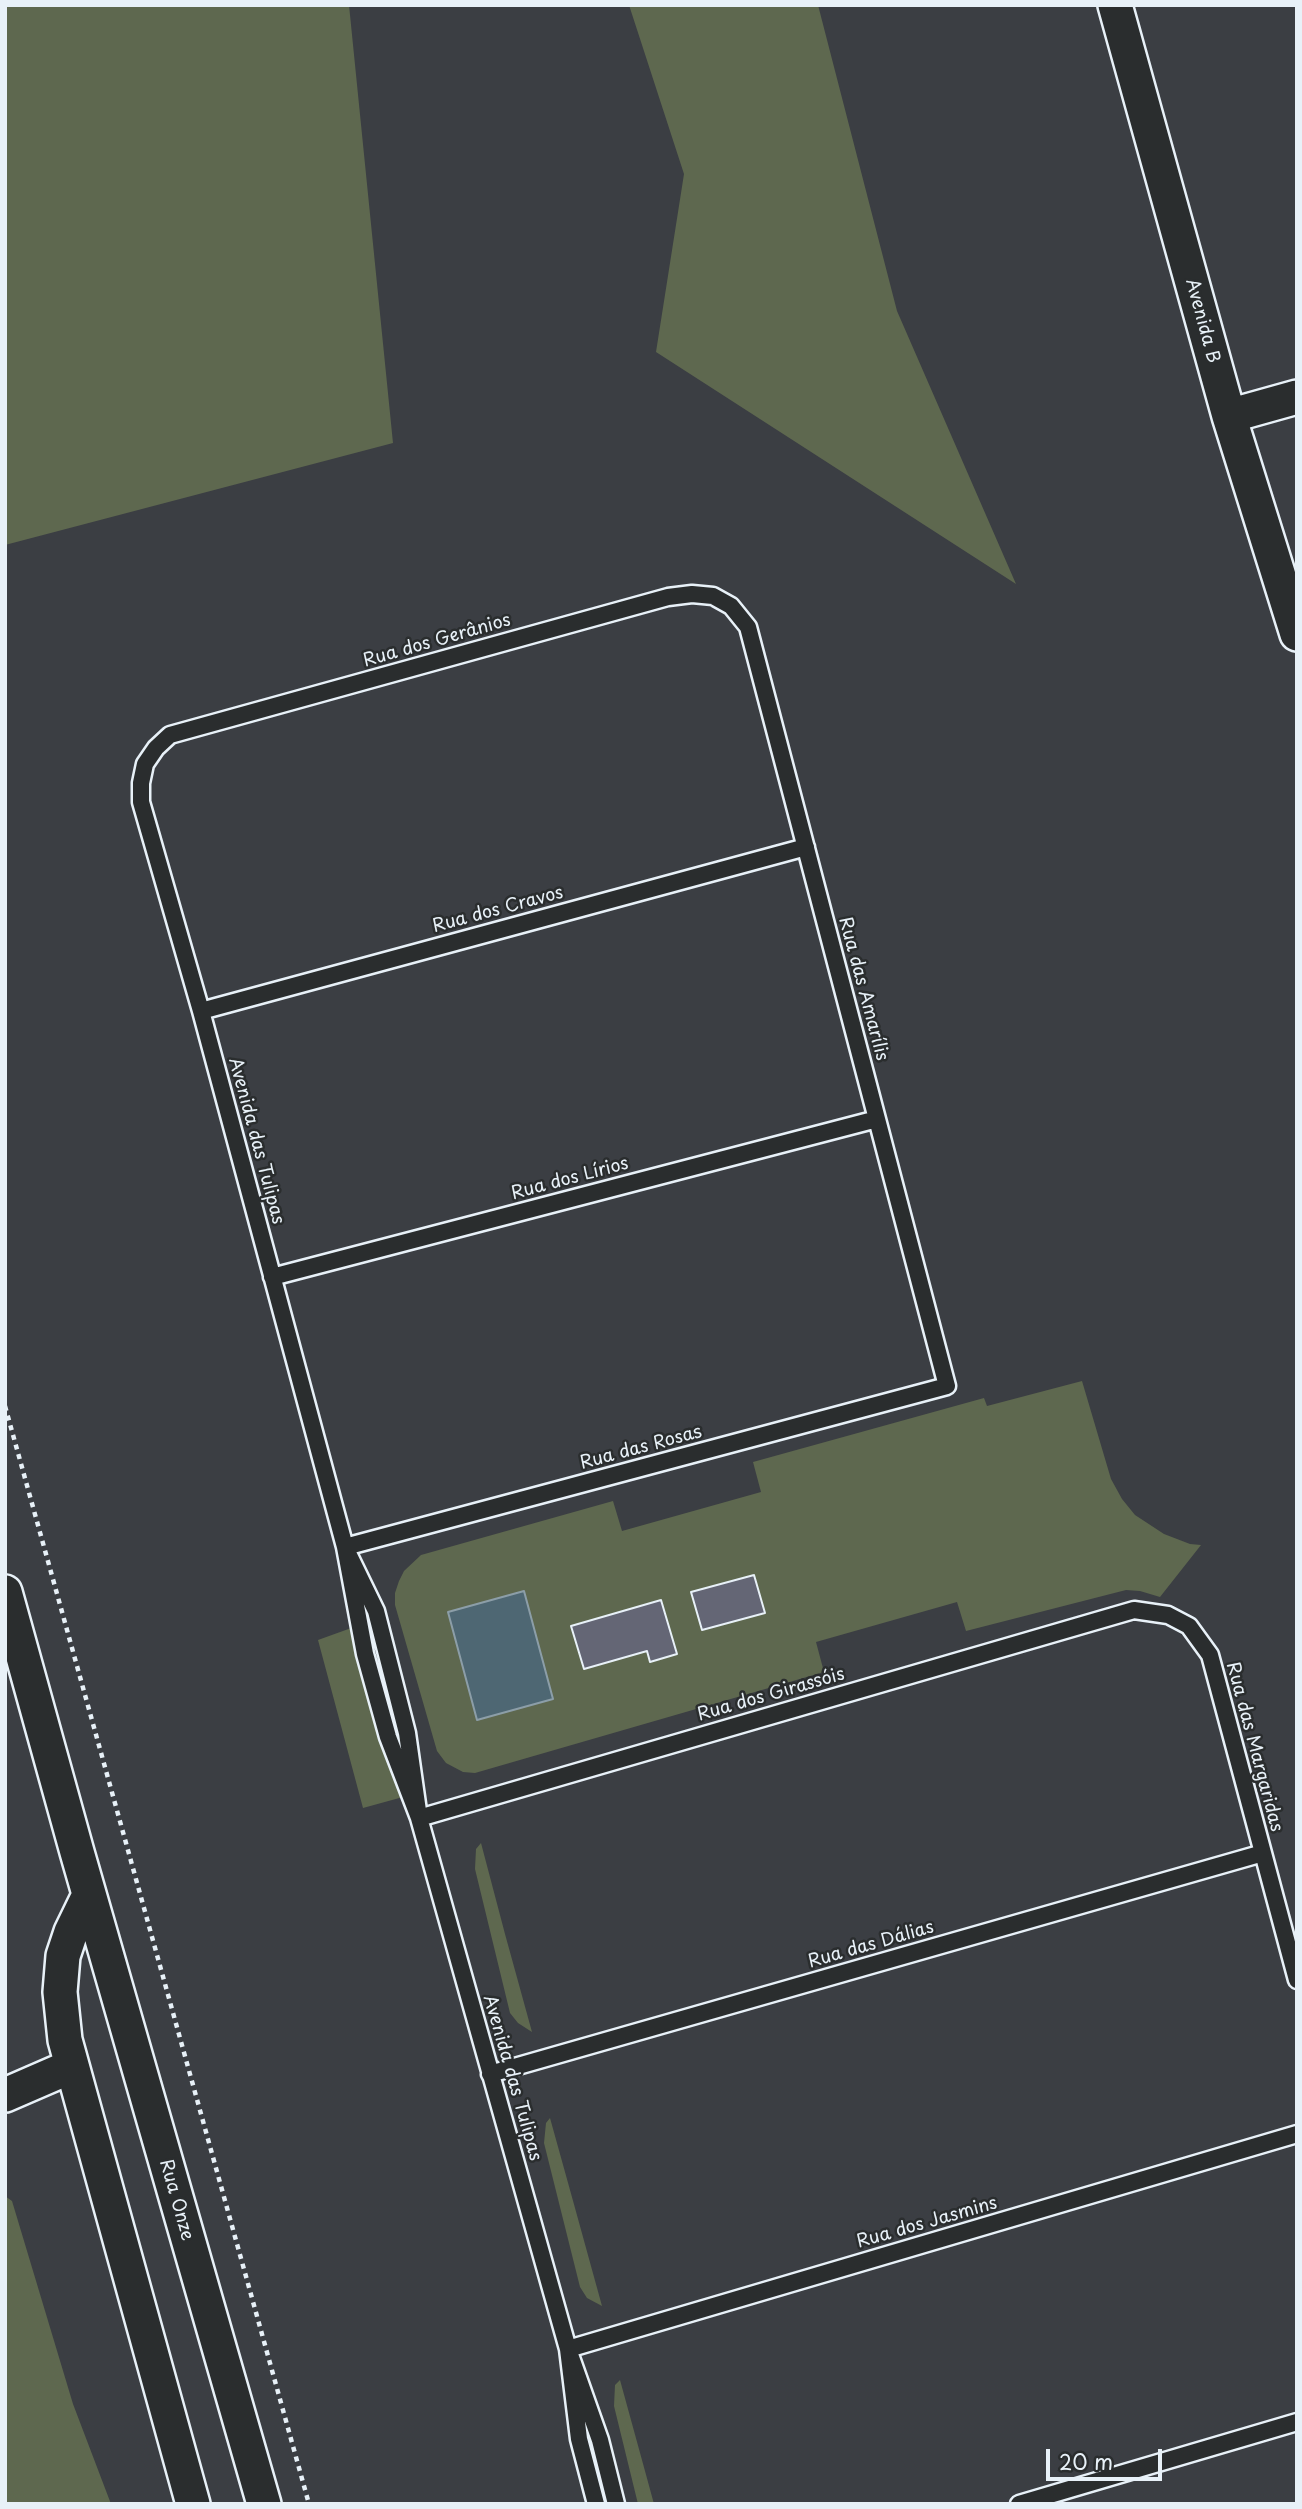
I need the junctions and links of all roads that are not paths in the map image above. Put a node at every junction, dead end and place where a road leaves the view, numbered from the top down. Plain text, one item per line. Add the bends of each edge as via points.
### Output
1 (1115, 5) edge
2 (1297, 397) edge
3 (1228, 416) junction
4 (731, 606) joint
5 (1297, 634) edge
6 (156, 748) joint
7 (806, 847) junction
8 (201, 1011) junction
9 (877, 1119) junction
10 (272, 1277) junction
11 (947, 1386) joint
12 (345, 1546) junction
13 (5, 1592) edge
14 (1134, 1610) joint
15 (419, 1818) junction
16 (1263, 1853) junction
17 (89, 1895) junction
18 (1297, 1980) edge
19 (72, 2066) junction
20 (490, 2074) junction
21 (5, 2095) edge
22 (1297, 2134) edge
23 (568, 2349) junction
24 (1297, 2422) edge
25 (193, 2504) edge
26 (264, 2504) edge
27 (596, 2504) edge
28 (616, 2504) edge
29 (1019, 2504) edge

1 - 3 street, Avenida B
2 - 3 street
3 - 5 street, Avenida B
4 - 6 lane, Rua dos Gerânios via 713,596 668,597 170,735
4 - 7 lane, Rua das Amarílis via 748,627
6 - 8 lane, Avenida das Tulipas via 145,764 141,802
7 - 8 lane, Rua dos Cravos
7 - 9 lane, Rua das Amarílis
8 - 10 lane, Avenida das Tulipas
9 - 10 lane, Rua dos Lírios
9 - 11 lane, Rua das Amarílis
10 - 12 lane, Avenida das Tulipas
11 - 12 lane, Rua das Rosas
12 - 15 lane, Avenida das Tulipas via 376,1611 407,1733
13 - 17 street, Rua Onze
14 - 15 lane, Rua dos Girassóis
14 - 16 lane, Rua das Margaridas via 1167,1615 1189,1626 1210,1655
15 - 20 lane, Avenida das Tulipas
16 - 18 lane, Rua das Margaridas
16 - 20 lane, Rua das Dálias
17 - 19 street via 63,1956 60,1992
17 - 26 street, Rua Onze
19 - 21 street
19 - 25 street
20 - 23 lane, Avenida das Tulipas
22 - 23 lane, Rua dos Jasmins
23 - 27 lane, Avenida das Tulipas via 579,2439
23 - 28 lane, Avenida das Tulipas via 600,2440
24 - 29 lane

